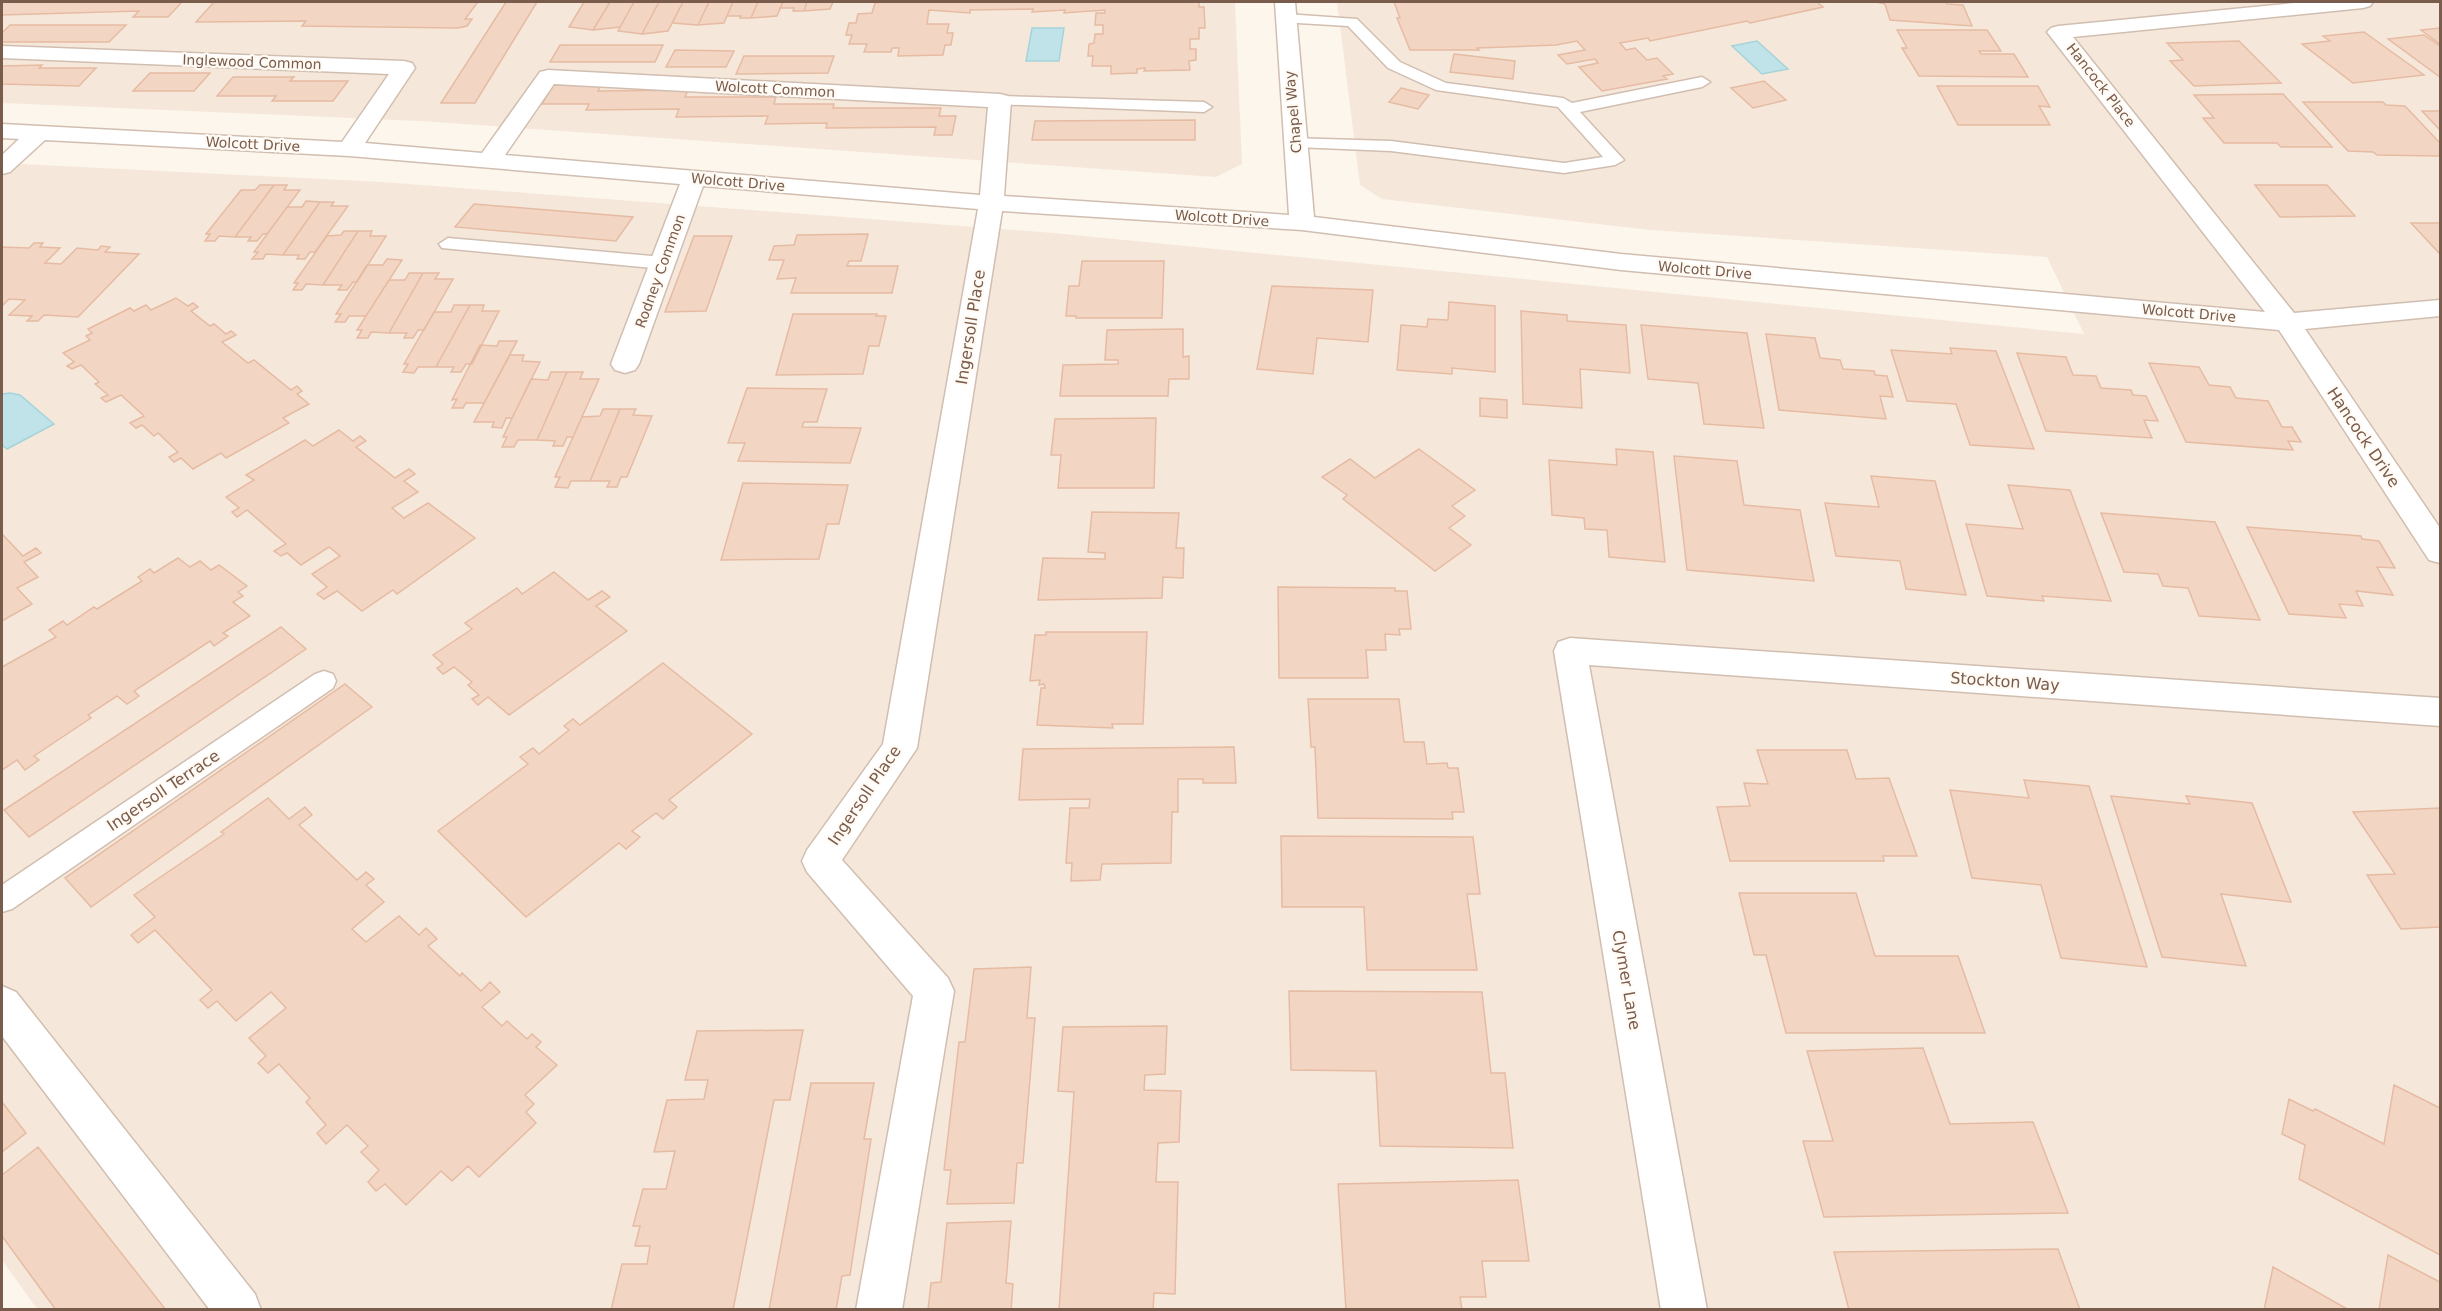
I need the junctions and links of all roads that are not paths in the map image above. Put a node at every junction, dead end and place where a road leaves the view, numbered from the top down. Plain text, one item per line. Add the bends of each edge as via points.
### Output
1 (2362, 2) edge
2 (1285, 10) edge
3 (2, 52) edge
4 (1702, 81) dead end
5 (1000, 102) junction
6 (1204, 107) dead end
7 (1569, 109) junction
8 (2, 131) edge
9 (39, 133) junction
10 (1296, 142) junction
11 (349, 149) junction
12 (490, 159) junction
13 (2, 166) edge
14 (694, 178) junction
15 (991, 203) junction
16 (1302, 222) junction
17 (448, 244) dead end
18 (663, 263) junction
19 (2440, 308) edge
20 (2288, 322) junction
21 (625, 364) dead end
22 (2440, 552) edge
23 (1570, 651) joint
24 (324, 681) dead end
25 (2440, 712) edge
26 (2, 900) edge
27 (2, 1005) edge
28 (238, 1310) edge
29 (879, 1310) edge
30 (1684, 1310) edge

1 - 20 street, Hancock Place via 2058,32
2 - 7 lane via 1352,22 1394,65 1442,87 1563,103
2 - 10 street, Chapel Way
3 - 11 street, Inglewood Common via 404,68
4 - 7 lane
5 - 6 lane
5 - 12 street, Wolcott Common via 548,77
5 - 15 street
7 - 10 lane via 1614,160 1564,168 1391,146
8 - 9 street, Wolcott Drive
9 - 11 street, Wolcott Drive
9 - 13 street
10 - 16 street, Chapel Way
11 - 12 street, Wolcott Drive
12 - 14 street, Wolcott Drive
14 - 15 street, Wolcott Drive
14 - 18 street, Rodney Common
15 - 16 street, Wolcott Drive
15 - 29 street, Ingersoll Place via 900,748 820,861 934,992
16 - 20 street, Wolcott Drive via 1621,262
17 - 18 lane
18 - 21 street, Rodney Common
19 - 20 street, Wolcott Drive
20 - 22 street, Hancock Drive
23 - 25 street, Stockton Way
23 - 30 street, Clymer Lane
24 - 26 lane, Ingersoll Terrace
27 - 28 street

